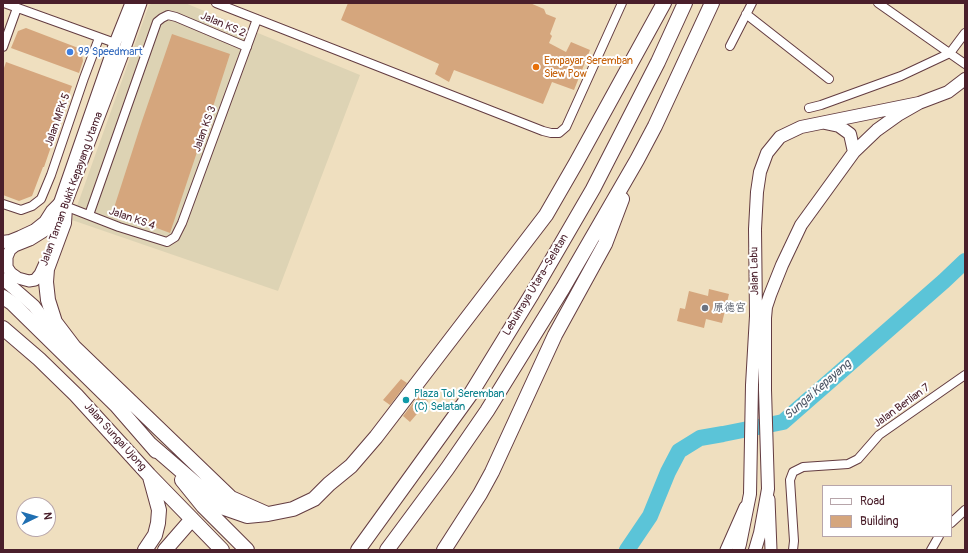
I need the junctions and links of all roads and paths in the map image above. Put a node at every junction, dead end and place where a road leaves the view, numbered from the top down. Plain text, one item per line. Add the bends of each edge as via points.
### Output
1 (4, 3) edge
2 (130, 3) edge
3 (141, 3) edge
4 (216, 3) edge
5 (622, 3) edge
6 (664, 3) edge
7 (685, 3) edge
8 (712, 3) edge
9 (752, 3) edge
10 (883, 4) edge
11 (17, 8) junction
12 (746, 14) junction
13 (257, 19) junction
14 (965, 33) edge
15 (99, 38) junction
16 (115, 43) junction
17 (730, 46) dead end
18 (3, 47) edge
19 (247, 47) junction
20 (950, 53) junction
21 (965, 64) edge
22 (829, 79) dead end
23 (965, 79) edge
24 (919, 103) junction
25 (809, 108) dead end
26 (822, 123) junction
27 (854, 152) junction
28 (637, 160) junction
29 (3, 204) edge
30 (63, 206) junction
31 (89, 216) junction
32 (3, 242) edge
33 (167, 242) joint
34 (3, 279) edge
35 (3, 297) edge
36 (3, 328) edge
37 (965, 375) edge
38 (116, 405) junction
39 (150, 444) junction
40 (149, 475) junction
41 (768, 489) junction
42 (750, 494) junction
43 (965, 510) edge
44 (268, 514) junction
45 (192, 519) junction
46 (952, 522) edge
47 (938, 537) edge
48 (145, 550) edge
49 (165, 550) edge
50 (222, 550) edge
51 (247, 550) edge
52 (358, 550) edge
53 (388, 550) edge
54 (444, 550) edge
55 (726, 550) edge
56 (738, 550) edge
57 (754, 550) edge
58 (771, 550) edge
59 (793, 550) edge
60 (931, 550) edge

1 - 11 street
2 - 16 street, Jalan Taman Bukit Kepayang Utama
3 - 30 street, Jalan Taman Bukit Kepayang Utama
4 - 13 street
5 - 13 street via 566,128 559,133 543,131
6 - 44 highway via 546,215 401,406 351,466 314,499 292,509
7 - 52 highway, Lebuhraya Utara–Selatan via 593,189 532,294 470,395
8 - 28 highway
9 - 12 street
10 - 20 street
11 - 15 street
11 - 18 street
12 - 17 street
12 - 22 street
13 - 19 street, Jalan KS 3
14 - 20 street
15 - 16 street
15 - 29 street, Jalan MPK 5 via 41,198 32,206 21,210
16 - 30 street, Jalan Taman Bukit Kepayang Utama
19 - 31 street, Jalan KS 2 via 176,17 168,15 157,22
19 - 33 street, Jalan KS 3 via 182,223 175,237
20 - 21 street
20 - 25 street via 901,76 821,106
23 - 24 main road, Jalan Labu via 948,92
24 - 26 main road, Jalan Labu
24 - 27 main road, Jalan Labu via 877,130
26 - 27 main road via 839,126 850,134
26 - 42 main road, Jalan Labu via 800,127 780,137 767,153 760,172 755,229 756,316
27 - 41 main road, Jalan Labu via 801,225 766,307
28 - 53 highway via 487,412
28 - 54 highway via 605,244 555,335 492,472
30 - 30 street, Jalan Taman Bukit Kepayang Utama via 40,274 35,280 18,278 7,267 10,250 46,230
30 - 31 street, Jalan KS 4
30 - 32 main road via 52,211 45,222 35,230
30 - 44 highway via 64,223 47,269 46,282 55,322 74,347 231,498
31 - 33 street, Jalan KS 4
34 - 38 main road via 34,306
35 - 38 highway, Jalan Sungai Ujong
36 - 40 highway, Jalan Sungai Ujong via 76,395
37 - 59 street, Jalan Berlian 7 via 879,435 858,459 848,464 802,467 793,472 790,480
38 - 39 highway, Jalan Sungai Ujong
39 - 44 highway via 224,508 247,516
39 - 51 highway, Jalan Sungai Ujong via 204,506
40 - 45 highway, Jalan Sungai Ujong
40 - 48 highway via 159,510 155,535
41 - 57 main road via 760,533
41 - 58 street, Jalan Labu
42 - 55 street, Jalan Labu
42 - 56 main road
43 - 46 street
45 - 49 highway
45 - 50 highway, Jalan Sungai Ujong
47 - 60 street

